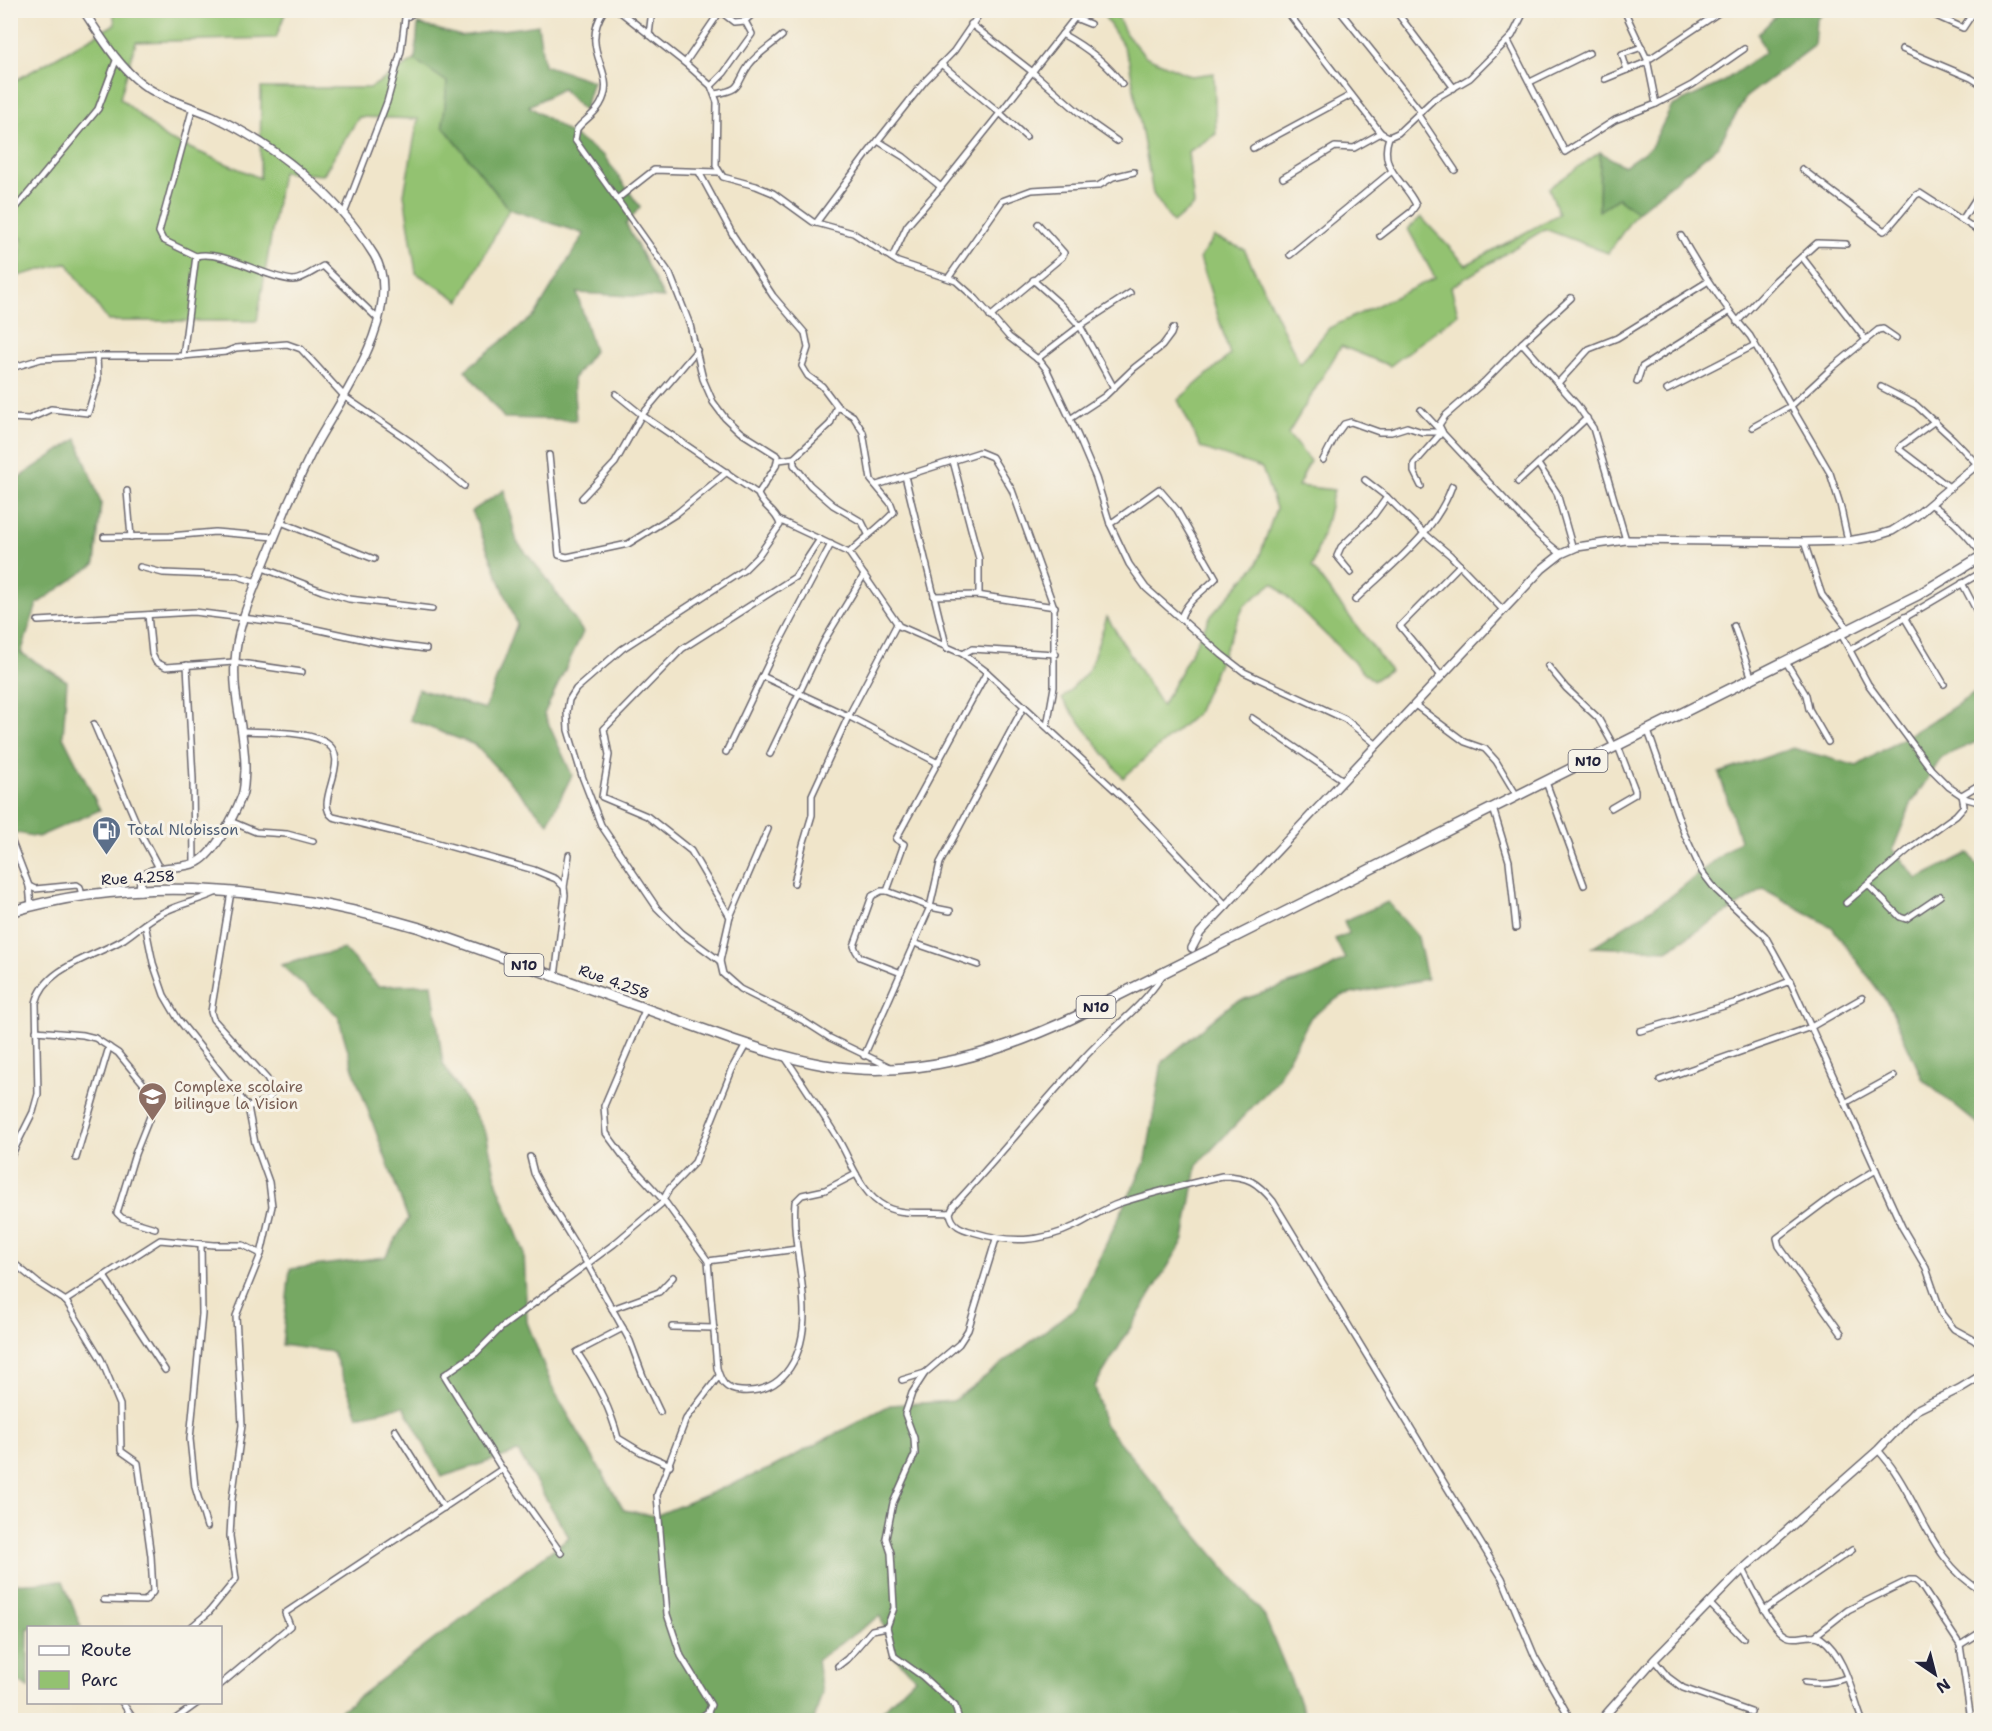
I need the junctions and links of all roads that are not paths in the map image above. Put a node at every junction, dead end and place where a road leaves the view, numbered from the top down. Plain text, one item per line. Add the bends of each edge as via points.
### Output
1 (83, 10) edge
2 (418, 10) edge
3 (604, 10) edge
4 (618, 10) edge
5 (652, 10) edge
6 (757, 10) edge
7 (982, 10) edge
8 (1081, 10) edge
9 (1286, 10) edge
10 (1339, 10) edge
11 (1395, 10) edge
12 (1624, 10) edge
13 (1723, 10) edge
14 (1923, 10) edge
15 (1975, 10) edge
16 (720, 11) edge
17 (1524, 11) edge
18 (1075, 18) junction
19 (745, 21) junction
20 (1090, 24) dead end
21 (971, 25) junction
22 (1062, 34) junction
23 (649, 35) junction
24 (782, 36) dead end
25 (1508, 41) junction
26 (1642, 47) junction
27 (1744, 49) dead end
28 (1902, 49) dead end
29 (1589, 52) dead end
30 (117, 58) junction
31 (1647, 59) junction
32 (685, 63) junction
33 (941, 64) junction
34 (1627, 70) junction
35 (1032, 71) junction
36 (1605, 79) dead end
37 (1530, 82) junction
38 (1122, 84) dead end
39 (1982, 85) edge
40 (711, 86) junction
41 (1454, 88) junction
42 (715, 94) junction
43 (1351, 95) junction
44 (1656, 104) junction
45 (193, 107) junction
46 (1000, 113) junction
47 (1420, 113) junction
48 (1381, 133) junction
49 (1026, 137) dead end
50 (1389, 137) junction
51 (878, 141) junction
52 (1117, 141) dead end
53 (1253, 148) dead end
54 (1802, 169) dead end
55 (1455, 170) dead end
56 (1392, 171) junction
57 (699, 172) junction
58 (718, 172) junction
59 (1134, 172) dead end
60 (1283, 178) dead end
61 (941, 187) junction
62 (1982, 189) edge
63 (617, 199) junction
64 (344, 214) junction
65 (10, 215) edge
66 (1962, 220) junction
67 (816, 223) junction
68 (1038, 224) dead end
69 (1982, 233) edge
70 (1380, 236) dead end
71 (1682, 236) dead end
72 (1846, 244) dead end
73 (1290, 255) dead end
74 (196, 256) junction
75 (1802, 257) junction
76 (892, 258) junction
77 (949, 277) junction
78 (1033, 280) junction
79 (1707, 282) junction
80 (1130, 292) dead end
81 (1571, 298) dead end
82 (1729, 312) junction
83 (990, 317) junction
84 (377, 318) junction
85 (1737, 322) junction
86 (1080, 327) junction
87 (1173, 328) dead end
88 (1896, 338) dead end
89 (1866, 340) junction
90 (1522, 343) junction
91 (1755, 345) junction
92 (697, 350) junction
93 (97, 356) junction
94 (183, 357) junction
95 (1037, 359) junction
96 (11, 368) edge
97 (1981, 371) edge
98 (1636, 382) dead end
99 (1558, 383) junction
100 (1982, 386) edge
101 (1881, 387) dead end
102 (1113, 388) junction
103 (1667, 390) dead end
104 (616, 394) dead end
105 (345, 397) junction
106 (837, 406) junction
107 (1791, 406) junction
108 (1421, 410) dead end
109 (642, 415) junction
110 (10, 418) edge
111 (1587, 418) junction
112 (1070, 419) junction
113 (1935, 422) junction
114 (1752, 427) dead end
115 (1442, 432) junction
116 (549, 455) dead end
117 (794, 458) junction
118 (779, 460) junction
119 (953, 460) junction
120 (1323, 460) dead end
121 (1979, 462) edge
122 (1538, 464) junction
123 (727, 472) junction
124 (905, 476) junction
125 (1365, 480) dead end
126 (1518, 482) dead end
127 (877, 485) junction
128 (464, 486) dead end
129 (1421, 486) dead end
130 (1452, 486) dead end
131 (1949, 487) junction
132 (127, 491) dead end
133 (758, 494) junction
134 (1387, 497) junction
135 (582, 498) dead end
136 (1930, 504) junction
137 (779, 520) junction
138 (281, 522) junction
139 (1110, 524) junction
140 (1424, 533) junction
141 (868, 534) junction
142 (104, 537) dead end
143 (131, 537) junction
144 (274, 537) junction
145 (820, 539) junction
146 (1626, 540) junction
147 (1848, 541) junction
148 (1804, 542) junction
149 (831, 544) junction
150 (1573, 549) junction
151 (849, 553) junction
152 (1561, 554) junction
153 (1982, 555) edge
154 (374, 559) dead end
155 (1460, 566) junction
156 (140, 567) dead end
157 (262, 568) junction
158 (1982, 572) edge
159 (1351, 573) dead end
160 (864, 575) junction
161 (257, 582) junction
162 (1962, 584) junction
163 (979, 595) junction
164 (934, 596) junction
165 (1355, 600) dead end
166 (1055, 607) junction
167 (432, 609) dead end
168 (1503, 610) junction
169 (148, 615) junction
170 (243, 617) junction
171 (1905, 617) junction
172 (1180, 618) junction
173 (38, 621) dead end
174 (1982, 621) edge
175 (897, 624) junction
176 (1734, 626) dead end
177 (1845, 632) junction
178 (426, 649) dead end
179 (947, 649) junction
180 (1850, 650) junction
181 (963, 654) junction
182 (1056, 654) junction
183 (234, 662) junction
184 (1786, 662) junction
185 (187, 665) junction
186 (1548, 666) dead end
187 (302, 672) dead end
188 (987, 672) junction
189 (1442, 676) junction
190 (762, 677) junction
191 (1752, 679) junction
192 (1944, 684) dead end
193 (799, 693) junction
194 (1415, 705) junction
195 (1024, 706) junction
196 (848, 716) junction
197 (1252, 718) dead end
198 (94, 724) dead end
199 (1047, 726) junction
200 (243, 731) junction
201 (1648, 731) junction
202 (1828, 742) dead end
203 (1377, 745) junction
204 (1616, 747) junction
205 (726, 752) dead end
206 (770, 754) dead end
207 (938, 763) junction
208 (1343, 780) junction
209 (1546, 782) junction
210 (1982, 783) edge
211 (1962, 795) junction
212 (1517, 796) junction
213 (1982, 803) edge
214 (1493, 808) junction
215 (1611, 808) dead end
216 (230, 821) junction
217 (768, 829) dead end
218 (10, 837) edge
219 (313, 841) dead end
220 (569, 855) dead end
221 (195, 863) junction
222 (159, 868) junction
223 (794, 882) dead end
224 (1584, 885) dead end
225 (1868, 885) junction
226 (29, 886) junction
227 (564, 887) junction
228 (140, 891) junction
229 (220, 891) junction
230 (887, 891) junction
231 (231, 892) junction
232 (82, 896) junction
233 (1940, 896) dead end
234 (1846, 903) dead end
235 (31, 906) junction
236 (1227, 906) junction
237 (930, 907) junction
238 (950, 911) dead end
239 (10, 912) edge
240 (730, 917) junction
241 (145, 924) junction
242 (1516, 928) dead end
243 (914, 943) junction
244 (1192, 948) joint
245 (1191, 959) junction
246 (720, 961) junction
247 (978, 965) dead end
248 (901, 973) junction
249 (1163, 974) junction
250 (555, 977) junction
251 (1790, 981) junction
252 (1862, 998) dead end
253 (645, 1010) junction
254 (1811, 1027) junction
255 (36, 1031) junction
256 (1640, 1031) dead end
257 (746, 1045) junction
258 (109, 1047) junction
259 (784, 1056) junction
260 (864, 1056) junction
261 (891, 1068) junction
262 (1894, 1076) dead end
263 (1660, 1080) dead end
264 (1845, 1103) junction
265 (248, 1107) junction
266 (530, 1157) dead end
267 (10, 1158) edge
268 (76, 1158) dead end
269 (1876, 1170) junction
270 (856, 1174) junction
271 (664, 1200) junction
272 (950, 1213) junction
273 (155, 1228) dead end
274 (996, 1239) junction
275 (201, 1244) junction
276 (797, 1249) junction
277 (261, 1254) junction
278 (10, 1260) edge
279 (708, 1261) junction
280 (587, 1264) junction
281 (104, 1276) junction
282 (673, 1277) dead end
283 (65, 1301) junction
284 (612, 1309) junction
285 (672, 1327) dead end
286 (623, 1328) junction
287 (714, 1328) junction
288 (1841, 1333) dead end
289 (1982, 1347) edge
290 (165, 1370) dead end
291 (925, 1372) junction
292 (1982, 1375) edge
293 (719, 1376) junction
294 (902, 1380) dead end
295 (660, 1412) dead end
296 (395, 1430) dead end
297 (1878, 1450) junction
298 (670, 1465) junction
299 (502, 1469) junction
300 (444, 1508) junction
301 (207, 1527) dead end
302 (1852, 1550) dead end
303 (561, 1553) dead end
304 (1743, 1569) junction
305 (1982, 1591) edge
306 (104, 1600) dead end
307 (1710, 1604) junction
308 (1764, 1610) junction
309 (192, 1626) edge
310 (887, 1627) junction
311 (1982, 1631) edge
312 (1816, 1635) junction
313 (1743, 1638) dead end
314 (1960, 1645) junction
315 (1654, 1660) junction
316 (838, 1665) dead end
317 (1846, 1678) junction
318 (1805, 1682) dead end
319 (222, 1683) edge
320 (123, 1704) edge
321 (197, 1704) edge
322 (1751, 1712) dead end
323 (134, 1720) edge
324 (174, 1720) edge
325 (697, 1720) edge
326 (959, 1720) edge
327 (1571, 1720) edge
328 (1601, 1720) edge
329 (1863, 1720) edge
330 (1971, 1720) edge

1 - 30 street
2 - 64 street via 405,18 401,51 387,102
3 - 63 street via 594,36 595,54 606,83 604,96 593,115 577,129 575,140
4 - 23 street
5 - 23 street
6 - 19 street
7 - 21 street
8 - 18 street
9 - 43 street
10 - 47 street
11 - 41 street
12 - 26 street
13 - 31 street
14 - 15 street via 1963,28
16 - 19 street via 734,22
16 - 32 street
17 - 25 street
18 - 20 street
18 - 22 street
19 - 40 street via 752,34
21 - 33 street
21 - 35 street
22 - 35 street
22 - 38 street via 1078,43
23 - 32 street
24 - 42 street via 750,64 739,85
25 - 37 street
25 - 41 street
26 - 31 street
26 - 34 street via 1622,54
27 - 44 street
28 - 39 street
29 - 37 street
30 - 45 street via 147,87
30 - 65 street via 94,115
31 - 34 street
31 - 44 street
32 - 40 street
33 - 46 street
33 - 51 street
34 - 36 street
35 - 46 street
35 - 52 street
37 - 44 street via 1565,152 1615,120
40 - 42 street
41 - 47 street
42 - 58 street
43 - 48 street
43 - 53 street
45 - 64 street via 269,146
45 - 74 street via 159,232 163,240
46 - 49 street
46 - 61 street
47 - 50 street
47 - 55 street
48 - 50 street
48 - 60 street via 1354,148 1335,147
50 - 56 street via 1386,159
51 - 61 street
51 - 67 street
54 - 66 street via 1884,231 1920,193
56 - 70 street via 1416,205
56 - 73 street
57 - 58 street
57 - 63 street via 654,170
57 - 106 street via 733,235 773,296 805,333 808,348 802,366
58 - 67 street via 730,180 773,193
59 - 77 street via 1098,186 1032,190 1002,201
61 - 76 street via 906,226
62 - 66 street
63 - 92 street via 670,274
64 - 84 street via 381,267 384,280
66 - 69 street
67 - 76 street via 854,233
68 - 78 street via 1064,253
71 - 79 street
72 - 75 street via 1817,243
74 - 84 street via 207,254 295,280 323,266
74 - 94 street
75 - 85 street
75 - 89 street
76 - 77 street
77 - 83 street via 966,288
78 - 83 street
78 - 86 street
79 - 82 street
79 - 99 street via 1617,338 1589,349
80 - 86 street
81 - 90 street
82 - 85 street
82 - 98 street via 1642,367
83 - 95 street
84 - 105 street
85 - 91 street
86 - 95 street
86 - 102 street
87 - 102 street via 1162,346
88 - 89 street via 1881,328
89 - 107 street
90 - 99 street
90 - 115 street via 1445,416 1439,425
91 - 103 street
91 - 107 street
92 - 109 street
92 - 118 street via 706,388 719,410 740,432 776,454
93 - 94 street
93 - 96 street via 41,359
93 - 110 street via 98,379 88,412 51,408 29,419
94 - 105 street via 292,344
95 - 112 street via 1047,370
97 - 100 street
99 - 111 street
101 - 113 street via 1916,405
102 - 112 street
104 - 109 street
105 - 128 street via 411,442
105 - 138 street via 314,448
106 - 117 street via 830,424
106 - 127 street via 853,416 863,432 871,480
107 - 114 street
107 - 147 street via 1830,473
108 - 115 street
109 - 123 street
109 - 135 street via 615,463
111 - 122 street
111 - 146 street via 1596,435
112 - 139 street via 1096,478
113 - 121 street
113 - 131 street via 1899,450
115 - 120 street via 1407,427 1379,432 1351,422 1344,424
115 - 129 street via 1414,464
115 - 152 street via 1544,541
116 - 123 street via 559,555 567,557 628,544 676,514
117 - 118 street
117 - 141 street via 794,465 810,484 833,505 862,522
118 - 133 street
119 - 124 street
119 - 163 street via 979,559
119 - 166 street via 980,452 992,456 1012,490
121 - 131 street
122 - 126 street
122 - 150 street via 1557,493
123 - 133 street
124 - 127 street
124 - 164 street
125 - 134 street
127 - 141 street via 894,512
130 - 140 street via 1438,517
131 - 136 street
132 - 143 street
133 - 137 street
134 - 140 street
134 - 159 street via 1341,547 1337,556
136 - 147 street via 1892,531
136 - 153 street via 1971,540
137 - 145 street
137 - 246 street via 777,530 744,570 622,649 576,689 569,700 568,730 601,825 657,908 682,933
138 - 144 street
138 - 154 street
139 - 172 street via 1129,564 1146,588
139 - 172 street via 1159,489 1176,510 1216,578 1184,608
140 - 155 street
140 - 165 street
141 - 151 street
142 - 143 street
143 - 144 street via 215,532
144 - 157 street
145 - 149 street
145 - 240 street via 795,577 682,649 604,729 609,755 602,797 647,816 691,851
146 - 148 street
146 - 150 street
147 - 148 street
148 - 177 street via 1822,595
149 - 151 street
149 - 190 street
150 - 152 street
151 - 160 street
152 - 168 street via 1542,568
153 - 177 highway, N10 via 1918,595
155 - 168 street
155 - 189 street via 1400,626
156 - 161 street via 163,573 237,576
157 - 161 street
157 - 167 street via 349,598
158 - 162 street
160 - 175 street
160 - 193 street via 824,640
161 - 170 street
162 - 171 street
162 - 174 street
163 - 164 street
163 - 166 street
164 - 179 street
166 - 182 street
168 - 189 street
169 - 170 street via 194,612
169 - 173 street
169 - 185 street via 156,662 166,667
170 - 178 street
170 - 183 street
171 - 180 street
171 - 192 street
172 - 203 street via 1244,672 1345,719
175 - 179 street
175 - 196 street
176 - 191 street
177 - 180 street
177 - 184 highway, N10
179 - 181 street
180 - 211 street via 1868,684 1931,769
181 - 182 street via 972,649
181 - 188 street
182 - 199 street
183 - 185 street
183 - 187 street
183 - 200 street
184 - 191 highway, N10
184 - 202 street
185 - 221 street
186 - 204 street via 1598,718
188 - 195 street
188 - 207 street
189 - 194 street
190 - 193 street
190 - 205 street
191 - 201 highway, N10
193 - 196 street
193 - 206 street
194 - 203 street
194 - 212 street via 1465,742 1485,749
195 - 199 street
195 - 237 street via 940,863
196 - 207 street
196 - 223 street via 812,795 812,815
197 - 208 street
198 - 222 street
199 - 236 street via 1130,804
200 - 216 street via 244,788
200 - 227 street via 279,732 327,744 336,765 326,804 333,817 534,870 556,879
201 - 204 highway, N10
201 - 251 street via 1702,872 1765,936
203 - 208 street
204 - 209 highway, N10
204 - 215 street via 1635,794
207 - 230 street via 896,839 904,844
208 - 236 street
209 - 212 highway, N10
209 - 224 street
210 - 211 street
211 - 213 street
211 - 225 street via 1964,806 1956,815
212 - 214 highway, N10
214 - 242 street via 1509,861
214 - 245 highway, N10
216 - 219 street via 256,832
216 - 221 street via 211,850
217 - 240 street
218 - 226 street
220 - 227 street
221 - 222 street
222 - 228 street via 144,875
225 - 233 street via 1906,919
225 - 234 street
226 - 232 street via 35,889 77,885
226 - 235 street
227 - 250 street
228 - 229 highway, Rue 4.258 / N10
228 - 232 highway, Rue 4.258 / N10
229 - 231 highway, Rue 4.258 / N10
229 - 241 street via 164,912
230 - 237 street
230 - 248 street via 872,896 854,946 860,957
231 - 250 highway, Rue 4.258 / N10 via 297,899 378,916
231 - 265 street via 211,1012 274,1091 269,1098
232 - 235 highway, Rue 4.258 / N10
235 - 239 highway, Rue 4.258 / N10
236 - 244 street via 1200,933
237 - 238 street
237 - 243 street
240 - 246 street
241 - 255 street via 63,970 46,984 36,1003
241 - 265 street via 164,995 178,1019
243 - 247 street
243 - 248 street
244 - 245 street
245 - 249 highway, Rue 4.258 / N10
246 - 260 street via 726,979 740,989
248 - 260 street
249 - 261 highway, Rue 4.258 / N10 via 1016,1043 941,1064
249 - 272 street via 1150,993 1081,1061
250 - 253 highway, Rue 4.258 / N10
251 - 254 street
251 - 256 street via 1734,1003
252 - 254 street
253 - 257 highway, Rue 4.258 / N10
253 - 271 street via 604,1106 606,1133
254 - 263 street
254 - 264 street
255 - 258 street via 83,1035
255 - 267 street via 38,1094
257 - 259 highway, Rue 4.258 / N10
257 - 271 street via 695,1162 669,1189
258 - 268 street
258 - 273 street via 147,1088 153,1109 117,1213
259 - 261 highway, Rue 4.258 / N10 via 831,1066
259 - 270 street
260 - 261 street
262 - 264 street
264 - 269 street
265 - 277 street via 272,1206
266 - 280 street via 534,1173
269 - 288 street via 1777,1238
269 - 289 street via 1926,1268 1942,1314 1954,1329
270 - 272 street via 874,1199 887,1207
270 - 276 street via 825,1190 797,1198
271 - 279 street
271 - 280 street
272 - 274 street via 960,1228
274 - 291 street via 968,1330 959,1344
274 - 327 street via 1026,1241 1055,1235 1117,1204 1222,1176 1247,1179 1262,1187 1502,1578 1535,1657
275 - 277 street via 243,1245
275 - 281 street via 160,1240
275 - 301 street via 202,1314 190,1439 195,1487
276 - 279 street
276 - 293 street via 804,1312 796,1356 789,1370 768,1388 750,1391 727,1388
277 - 309 street via 236,1316 242,1425 232,1499 236,1580
278 - 283 street
279 - 287 street
280 - 284 street
280 - 299 street via 444,1375
281 - 283 street
281 - 290 street
282 - 284 street via 659,1292
283 - 306 street via 101,1359 120,1405 121,1451 138,1463 151,1556 153,1592 145,1601
284 - 286 street
285 - 287 street
286 - 295 street
286 - 298 street via 577,1352 595,1378 618,1438
287 - 293 street
291 - 294 street
291 - 310 street via 905,1414 915,1454 893,1503 886,1538 891,1553 894,1608
292 - 297 street via 1916,1410
293 - 298 street via 686,1419
296 - 300 street
297 - 304 street
297 - 305 street via 1895,1472 1935,1544 1953,1567
298 - 325 street via 657,1495 667,1614 681,1656 711,1705
299 - 300 street
299 - 303 street
300 - 319 street via 285,1613 290,1626
302 - 308 street
304 - 307 street
304 - 308 street
307 - 313 street
307 - 315 street
308 - 312 street via 1787,1637
310 - 316 street via 872,1630
310 - 326 street via 894,1656 956,1706
311 - 314 street
312 - 314 street via 1848,1610 1915,1580
312 - 317 street via 1837,1657
314 - 330 street
315 - 322 street via 1683,1688
315 - 328 street
317 - 318 street via 1817,1684
317 - 329 street
320 - 323 street
321 - 324 street

